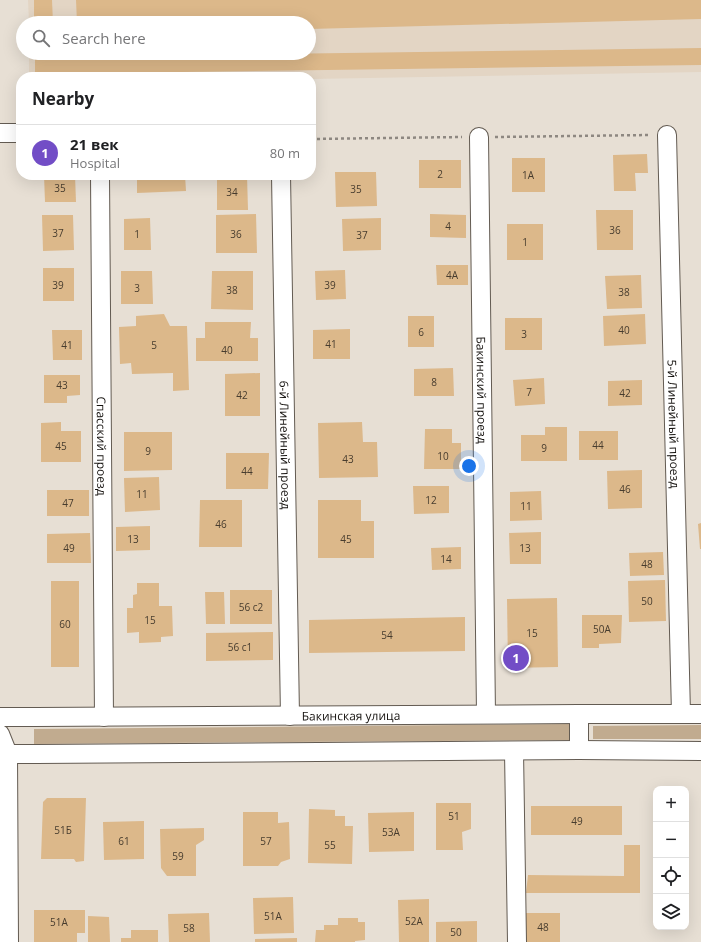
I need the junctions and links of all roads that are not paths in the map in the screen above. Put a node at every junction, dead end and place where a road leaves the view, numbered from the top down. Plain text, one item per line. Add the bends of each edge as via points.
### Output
1 (0, 133) edge
2 (16, 133) edge
3 (667, 135) dead end
4 (479, 137) dead end
5 (100, 180) edge
6 (281, 180) edge
7 (486, 714) junction
8 (579, 714) junction
9 (681, 714) junction
10 (701, 714) edge
11 (290, 716) junction
12 (0, 717) edge
13 (104, 717) junction
14 (0, 734) edge
15 (579, 750) junction
16 (701, 750) edge
17 (514, 751) junction
18 (8, 754) junction
19 (9, 942) edge
20 (517, 942) edge

1 - 2 street
3 - 9 street, 5-й Линейный проезд
4 - 7 street, Бакинский проезд
5 - 13 street, Спасский проезд
6 - 11 street, 6-й Линейный проезд
7 - 8 street, Бакинская улица
7 - 11 street, Бакинская улица
8 - 9 street, Бакинская улица
8 - 15 street
9 - 10 street, Бакинская улица
11 - 13 street, Бакинская улица
12 - 13 street, Бакинская улица
14 - 18 street
15 - 16 street
15 - 17 street
17 - 18 street
17 - 20 street
18 - 19 street

